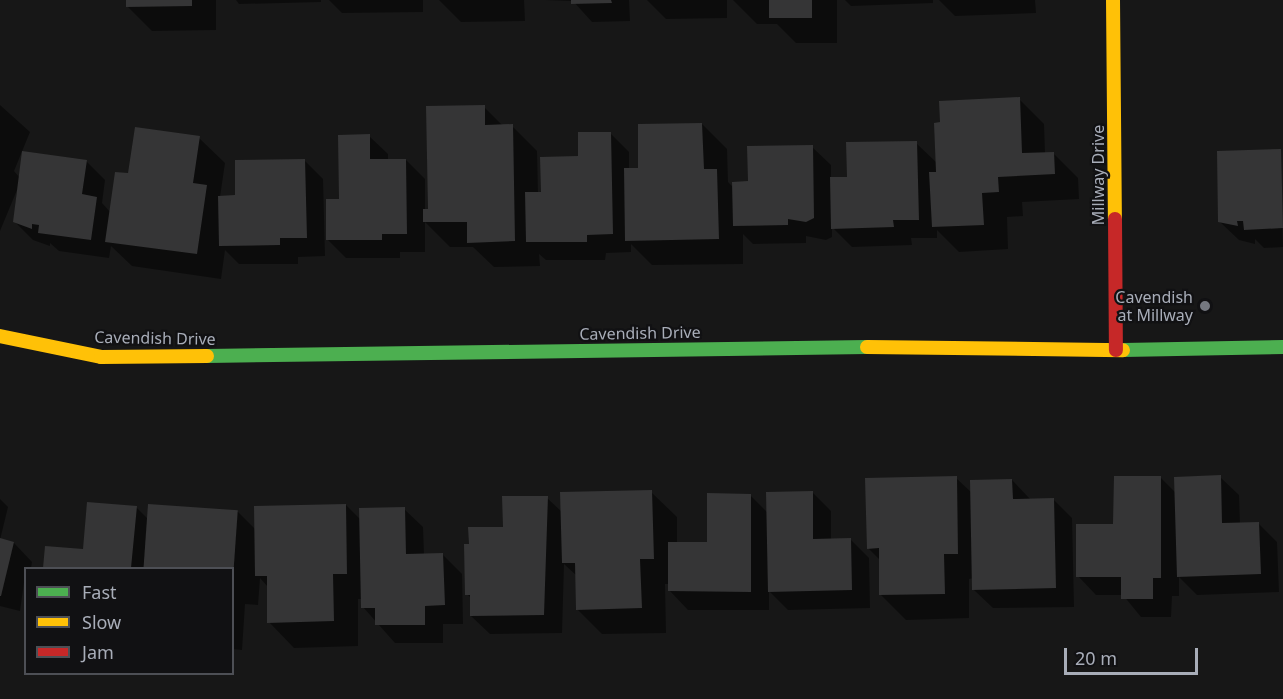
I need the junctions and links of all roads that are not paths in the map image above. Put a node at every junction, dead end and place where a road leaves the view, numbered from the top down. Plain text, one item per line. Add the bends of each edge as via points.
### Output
1 (1113, 0) edge
2 (0, 336) edge
3 (1283, 347) edge
4 (1116, 350) junction

1 - 4 street, Millway Drive
2 - 4 street, Cavendish Drive via 101,357 950,346
3 - 4 street, Cavendish Drive

